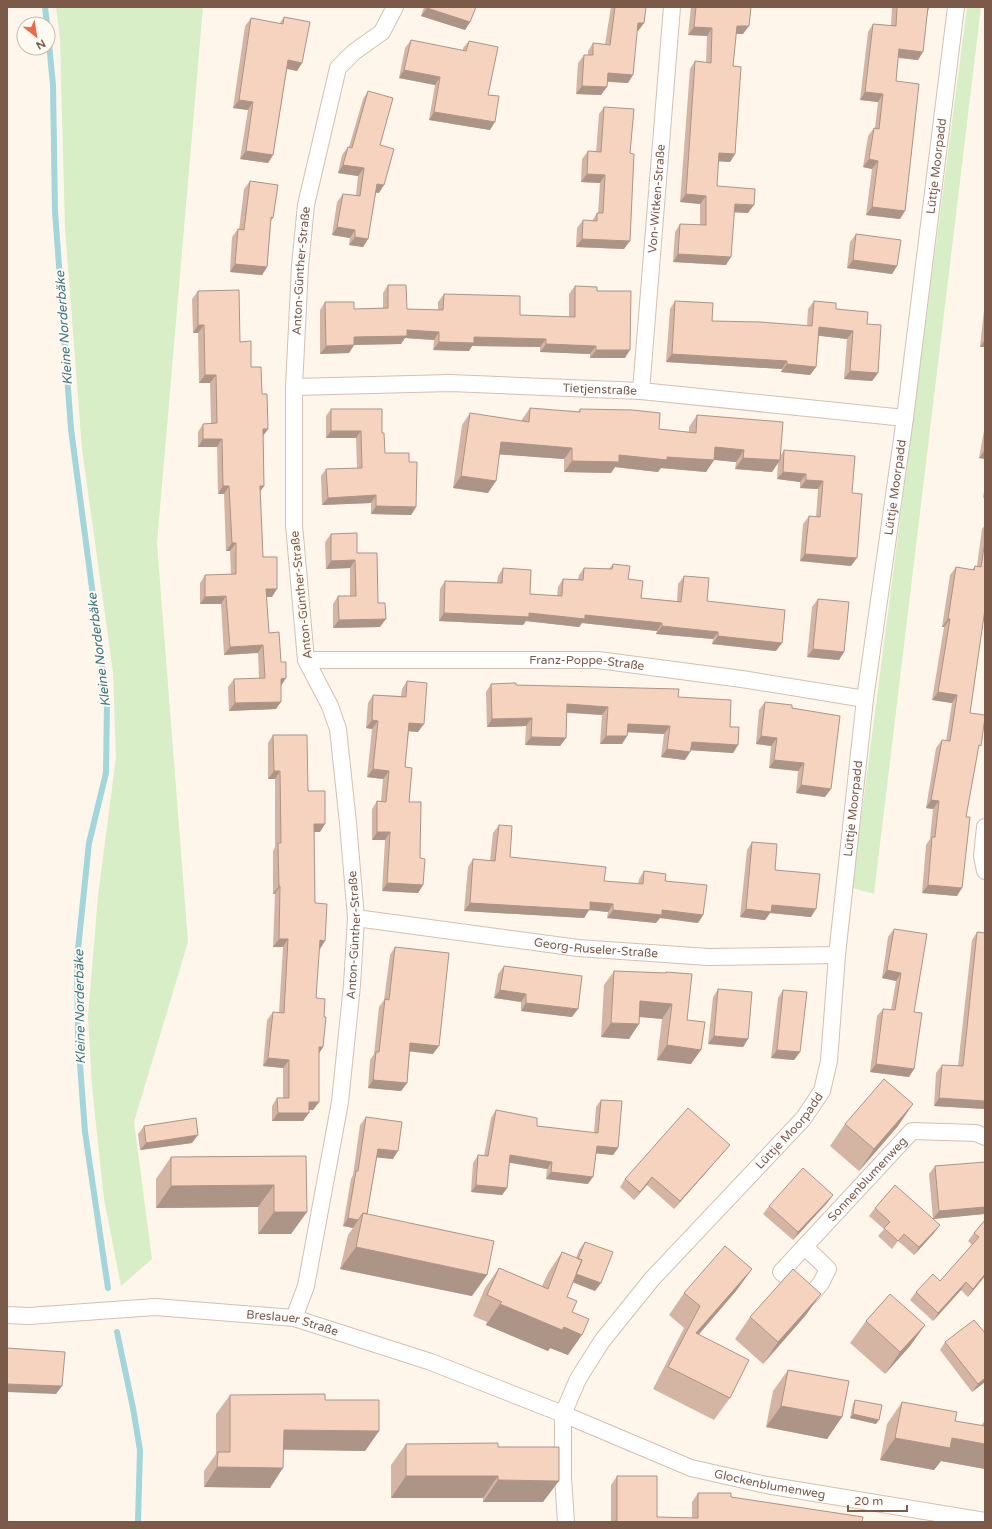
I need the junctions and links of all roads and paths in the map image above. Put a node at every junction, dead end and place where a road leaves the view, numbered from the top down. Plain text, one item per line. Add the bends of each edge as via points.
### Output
1 (395, 7) edge
2 (672, 7) edge
3 (956, 7) edge
4 (294, 387) junction
5 (641, 391) junction
6 (905, 418) junction
7 (306, 660) junction
8 (865, 699) junction
9 (985, 827) edge
10 (985, 871) edge
11 (356, 918) junction
12 (838, 955) junction
13 (985, 1137) edge
14 (805, 1246) dead end
15 (7, 1315) edge
16 (294, 1318) junction
17 (563, 1414) junction
18 (985, 1521) edge
19 (566, 1522) edge

1 - 4 street, Anton-Günther-Straße via 382,32 354,52 338,68 331,93 306,205
2 - 5 street, Von-Witken-Straße
3 - 6 street, Lüttje Moorpadd
4 - 5 street, Tietjenstraße via 451,383
4 - 7 street, Anton-Günther-Straße via 294,525
5 - 6 street, Tietjenstraße
6 - 8 street, Lüttje Moorpadd
7 - 8 street, Franz-Poppe-Straße via 598,660 742,679
7 - 11 street, Anton-Günther-Straße via 330,706 338,729
8 - 12 street, Lüttje Moorpadd
9 - 10 street via 982,856
11 - 12 street, Georg-Ruseler-Straße via 594,949 708,957
11 - 16 street, Anton-Günther-Straße via 340,1102 306,1286
12 - 17 street, Lüttje Moorpadd via 829,1061 822,1091 803,1119 652,1279 602,1341 578,1379
13 - 14 street, Sonnenblumenweg via 976,1133 912,1131
15 - 16 street, Breslauer Straße via 29,1316 155,1307
16 - 17 street, Breslauer Straße via 431,1362
17 - 18 street, Glockenblumenweg via 691,1468 766,1485
17 - 19 street, Lüttje Moorpadd

